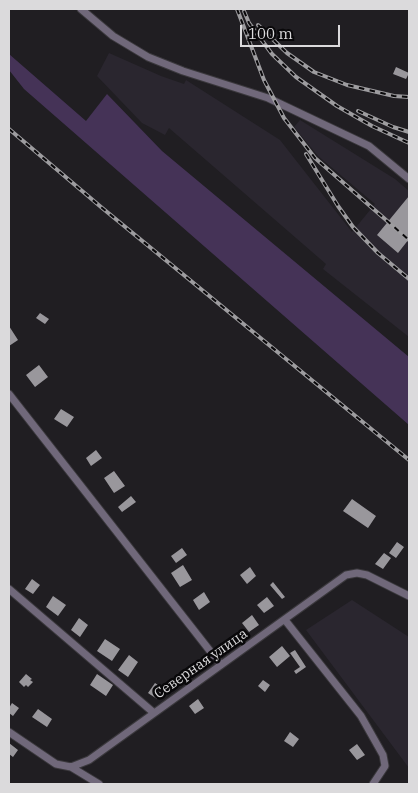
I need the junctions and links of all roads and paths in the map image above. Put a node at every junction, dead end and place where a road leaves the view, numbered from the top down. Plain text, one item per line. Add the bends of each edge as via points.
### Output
1 (81, 9) edge
2 (409, 179) edge
3 (9, 394) edge
4 (9, 589) edge
5 (409, 596) edge
6 (285, 620) junction
7 (221, 665) junction
8 (154, 713) junction
9 (9, 732) edge
10 (71, 767) junction
11 (99, 784) edge
12 (373, 784) edge

1 - 2 street via 113,36 142,54 183,71 268,98 369,146
3 - 7 street
4 - 8 street
5 - 6 street, Северная улица via 367,575 346,575
6 - 7 street, Северная улица
6 - 12 street via 361,716 383,754 384,766
7 - 8 street, Северная улица
8 - 10 street, Северная улица via 89,760
9 - 10 street via 56,764
10 - 11 street

